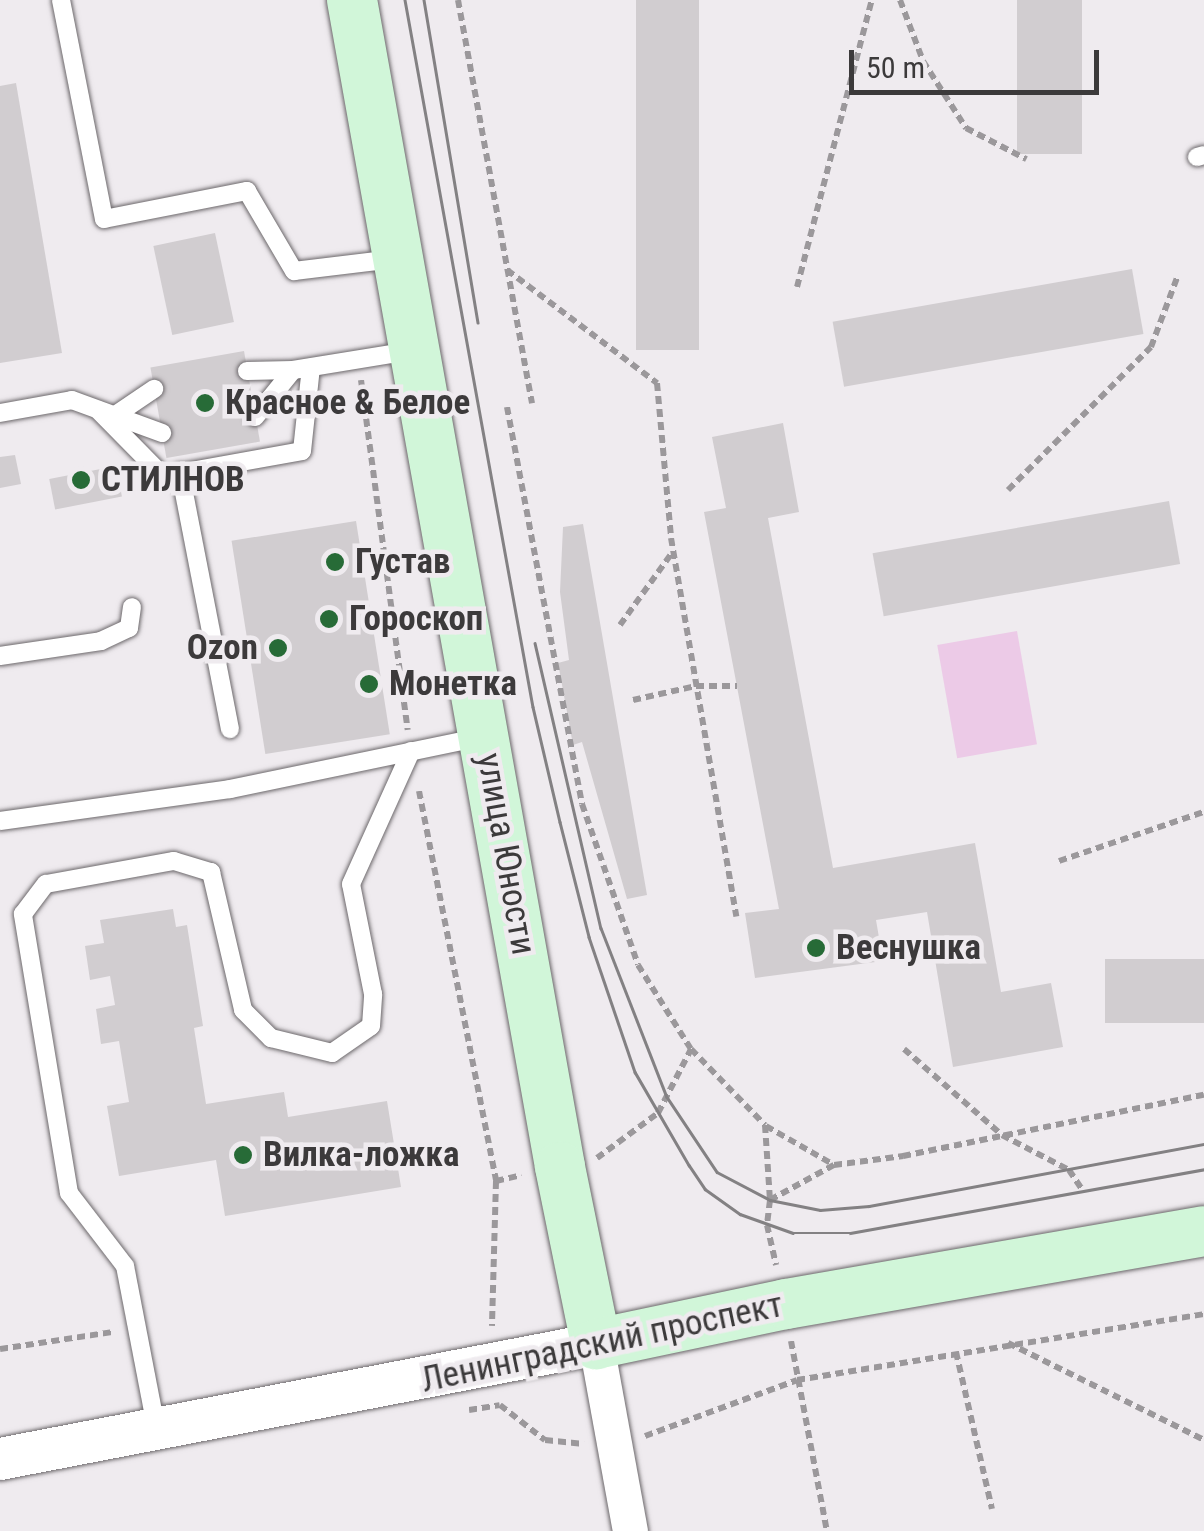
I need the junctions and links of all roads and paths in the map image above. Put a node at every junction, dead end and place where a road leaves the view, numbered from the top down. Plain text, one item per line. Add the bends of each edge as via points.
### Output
1 (60, 0) edge
2 (352, 0) edge
3 (458, 0) edge
4 (872, 0) edge
5 (900, 0) edge
6 (1026, 159) dead end
7 (399, 259) junction
8 (507, 270) junction
9 (1178, 275) dead end
10 (797, 287) dead end
11 (416, 350) junction
12 (358, 359) junction
13 (302, 368) junction
14 (247, 371) dead end
15 (154, 389) dead end
16 (532, 403) dead end
17 (508, 407) dead end
18 (0, 412) edge
19 (107, 412) junction
20 (256, 417) dead end
21 (162, 434) dead end
22 (180, 472) junction
23 (1008, 490) dead end
24 (673, 551) junction
25 (132, 608) dead end
26 (620, 625) dead end
27 (0, 656) edge
28 (696, 686) junction
29 (737, 686) dead end
30 (633, 700) dead end
31 (230, 728) dead end
32 (485, 736) junction
33 (411, 751) junction
34 (1204, 812) edge
35 (0, 822) edge
36 (1059, 861) dead end
37 (736, 916) dead end
38 (691, 1049) junction
39 (904, 1049) dead end
40 (1204, 1095) edge
41 (765, 1125) junction
42 (1002, 1135) junction
43 (834, 1165) junction
44 (560, 1167) junction
45 (496, 1181) junction
46 (1083, 1191) dead end
47 (1204, 1231) edge
48 (137, 1328) junction
49 (1008, 1343) dead end
50 (596, 1344) junction
51 (0, 1349) edge
52 (956, 1352) dead end
53 (797, 1380) dead end
54 (497, 1386) junction
55 (157, 1432) junction
56 (1204, 1440) edge
57 (0, 1459) edge
58 (992, 1509) dead end
59 (630, 1531) edge
60 (828, 1531) edge

1 - 7 lane via 104,219 247,191 294,271
2 - 7 main road, улица Юности
3 - 8 path
4 - 10 path
5 - 6 path via 923,61 966,128
7 - 11 main road, улица Юности
8 - 16 path
8 - 24 path via 656,383
9 - 23 path via 1151,347
11 - 12 lane
11 - 32 main road, улица Юности
12 - 13 lane
12 - 33 path
13 - 14 lane
13 - 20 lane
13 - 22 lane via 302,451
15 - 19 lane
17 - 38 path via 582,804 638,965
18 - 19 lane via 72,400
19 - 21 lane
19 - 22 lane via 163,476
22 - 31 lane
24 - 26 path
24 - 28 path
25 - 27 lane via 130,628 101,641
28 - 29 path
28 - 30 path
28 - 37 path
32 - 33 lane
32 - 44 main road, улица Юности
33 - 35 lane via 230,789
33 - 45 path
33 - 48 lane via 351,884 373,994 371,1026 332,1053 271,1038 243,1010 212,872 174,861 46,884 24,914 69,1193 125,1266
34 - 36 path
38 - 41 path
38 - 44 path via 658,1114 604,1157
39 - 42 path
40 - 42 path
41 - 43 path
41 - 43 path via 770,1200
42 - 43 path
42 - 46 path via 1069,1170
44 - 45 path
44 - 50 main road, улица Юности
45 - 54 path
47 - 50 main road, Ленинградский проспект
48 - 51 path
48 - 55 lane
49 - 56 path
50 - 54 street, Ленинградский проспект
50 - 59 street, улица Юности
52 - 58 path
53 - 60 path
54 - 55 street, Ленинградский проспект
55 - 57 street, Ленинградский проспект

